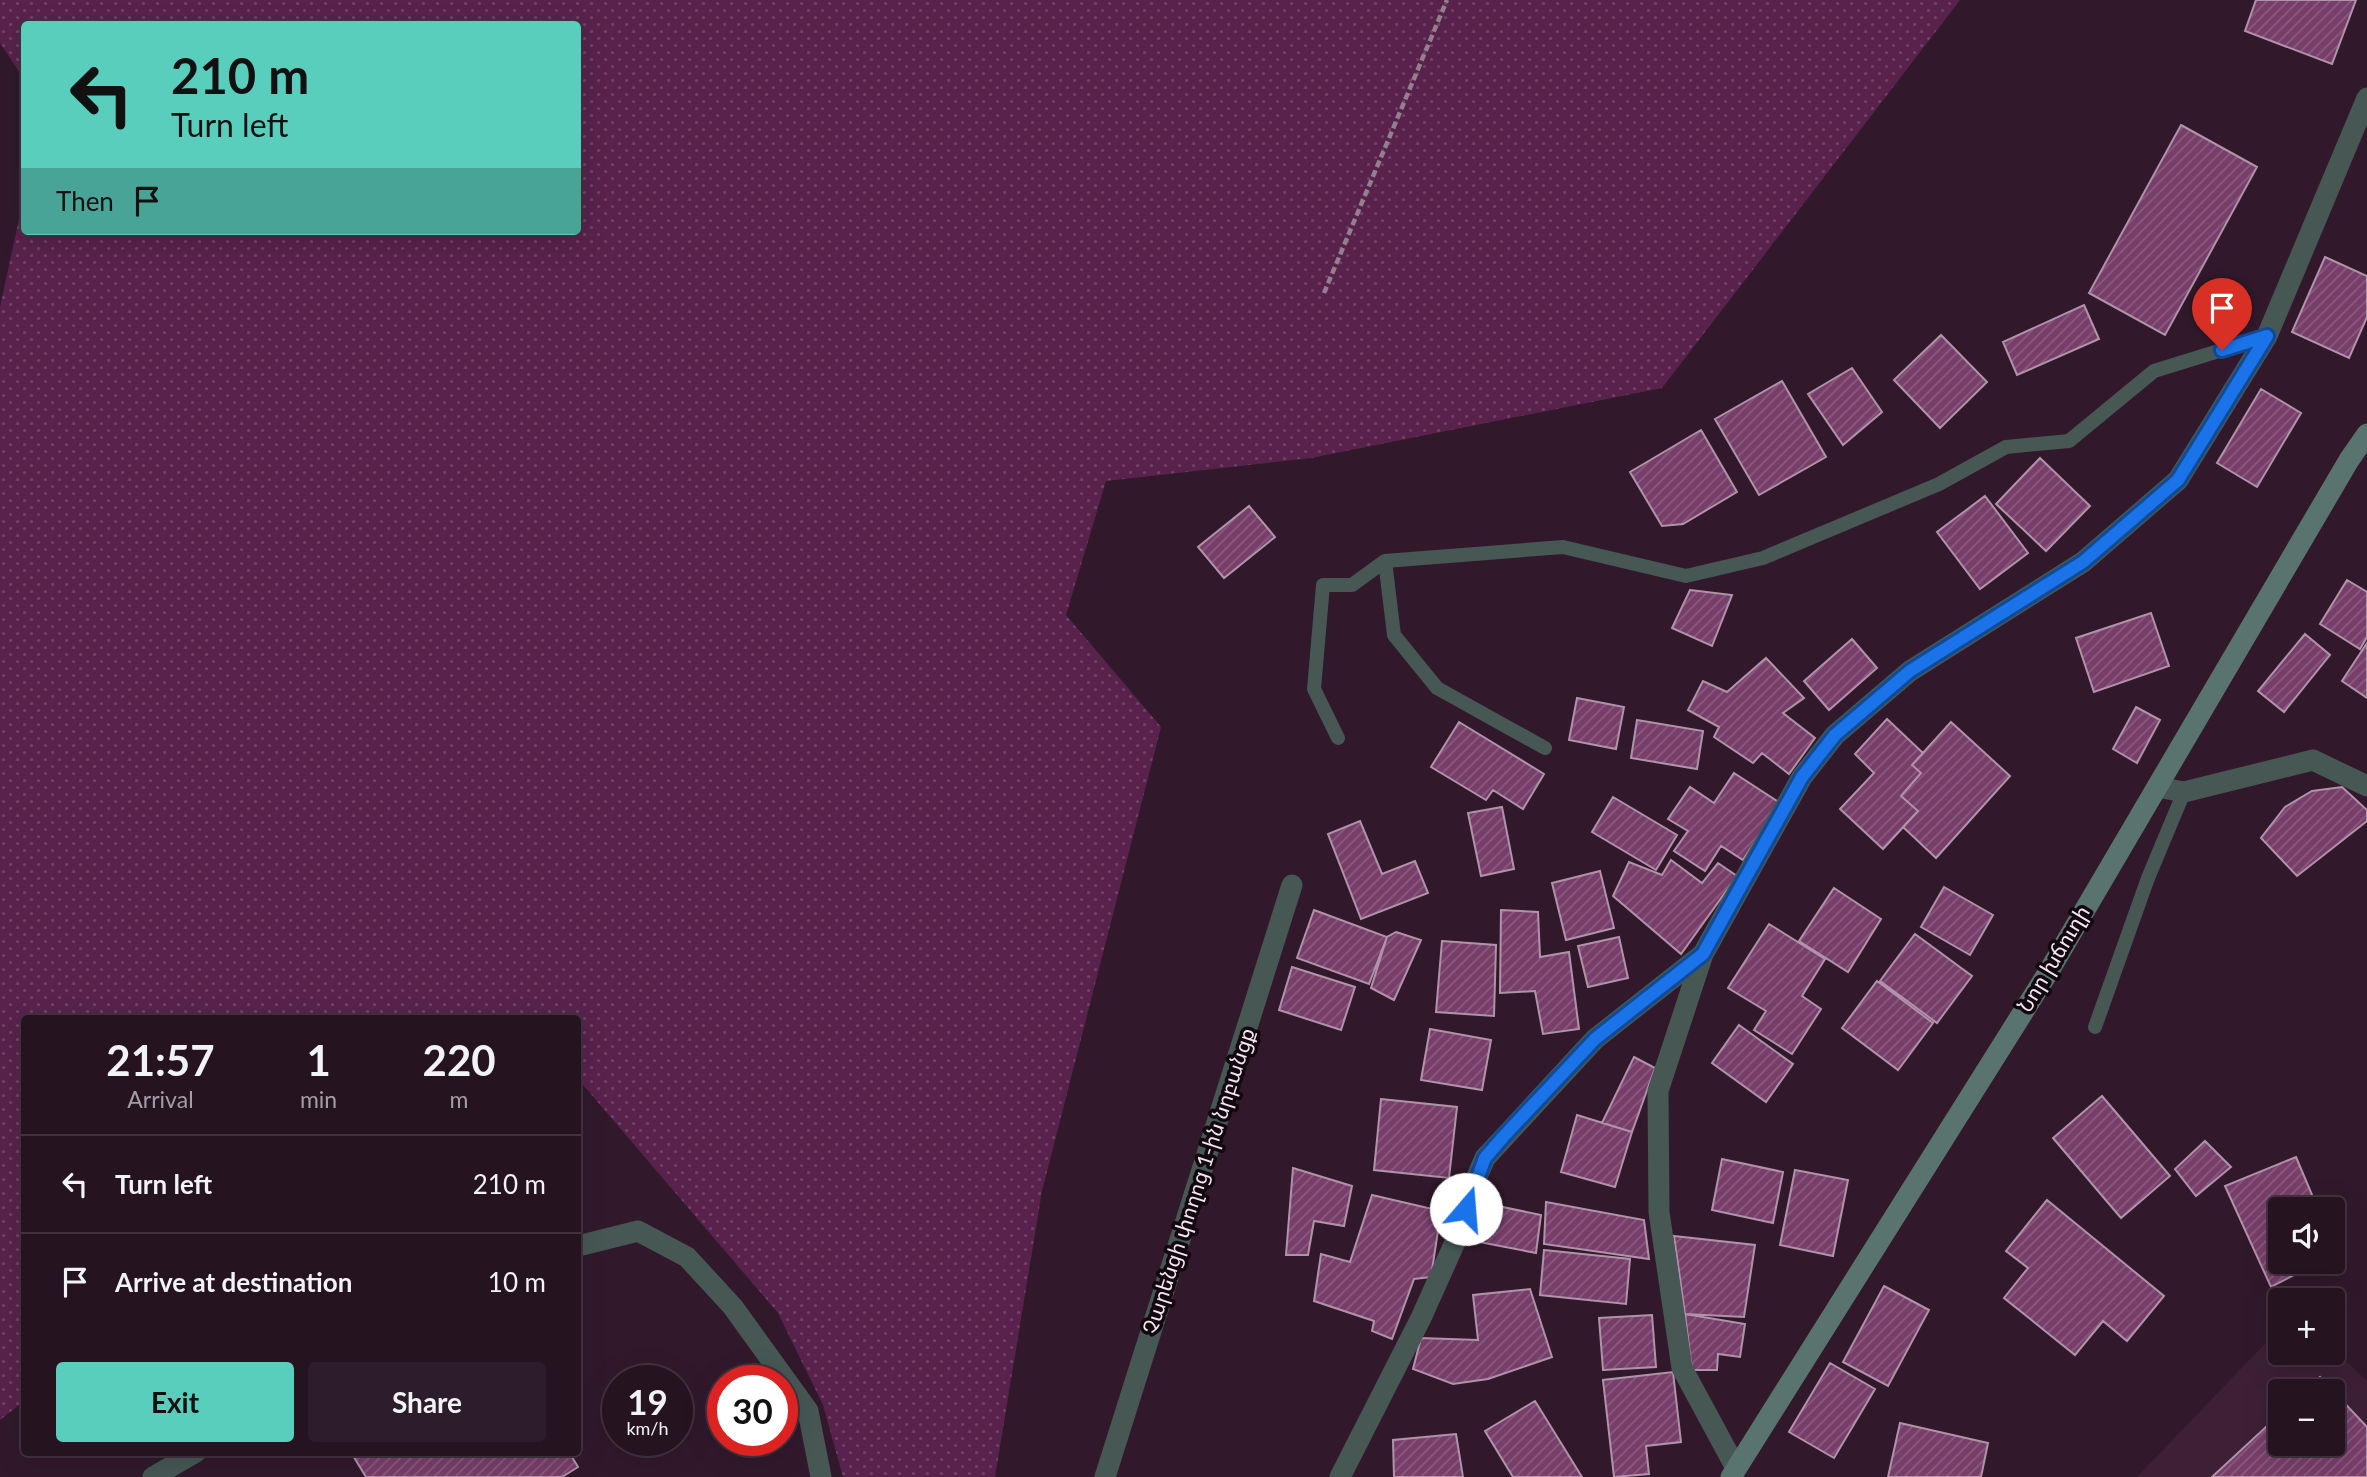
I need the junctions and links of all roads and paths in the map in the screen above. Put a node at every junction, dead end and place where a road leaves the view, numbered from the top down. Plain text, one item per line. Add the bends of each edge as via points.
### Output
1 (1447, 0) edge
2 (2367, 98) edge
3 (1324, 293) dead end
4 (2267, 336) junction
5 (2367, 434) edge
6 (1385, 561) junction
7 (1338, 738) dead end
8 (1545, 748) dead end
9 (2367, 786) edge
10 (2157, 787) junction
11 (2184, 792) junction
12 (1292, 885) dead end
13 (1703, 954) junction
14 (2095, 1027) dead end
15 (581, 1245) edge
16 (189, 1456) edge
17 (1733, 1473) edge
18 (153, 1477) edge
19 (821, 1477) edge
20 (1105, 1477) edge
21 (1340, 1477) edge

1 - 3 path
2 - 4 street
4 - 6 lane via 2154,371 2070,441 2006,446 1939,484 1763,558 1686,576 1563,547
4 - 13 street via 2178,480 2083,562 1910,671 1835,735 1802,777
5 - 10 main road, Նոր խճուղի
6 - 7 lane via 1352,585 1322,585 1314,689
6 - 8 lane via 1394,635 1437,688
9 - 11 street via 2313,760
10 - 11 street
10 - 17 main road, Նոր խճուղի via 2049,971
11 - 14 lane
12 - 20 street, Չարենցի փողոց 1-ին նրբանցք
13 - 17 street via 1658,1091 1659,1212 1682,1368
13 - 21 street via 1595,1039 1485,1158 1460,1231 1421,1318
15 - 19 street via 638,1231 687,1257 733,1307 807,1411
16 - 18 street

